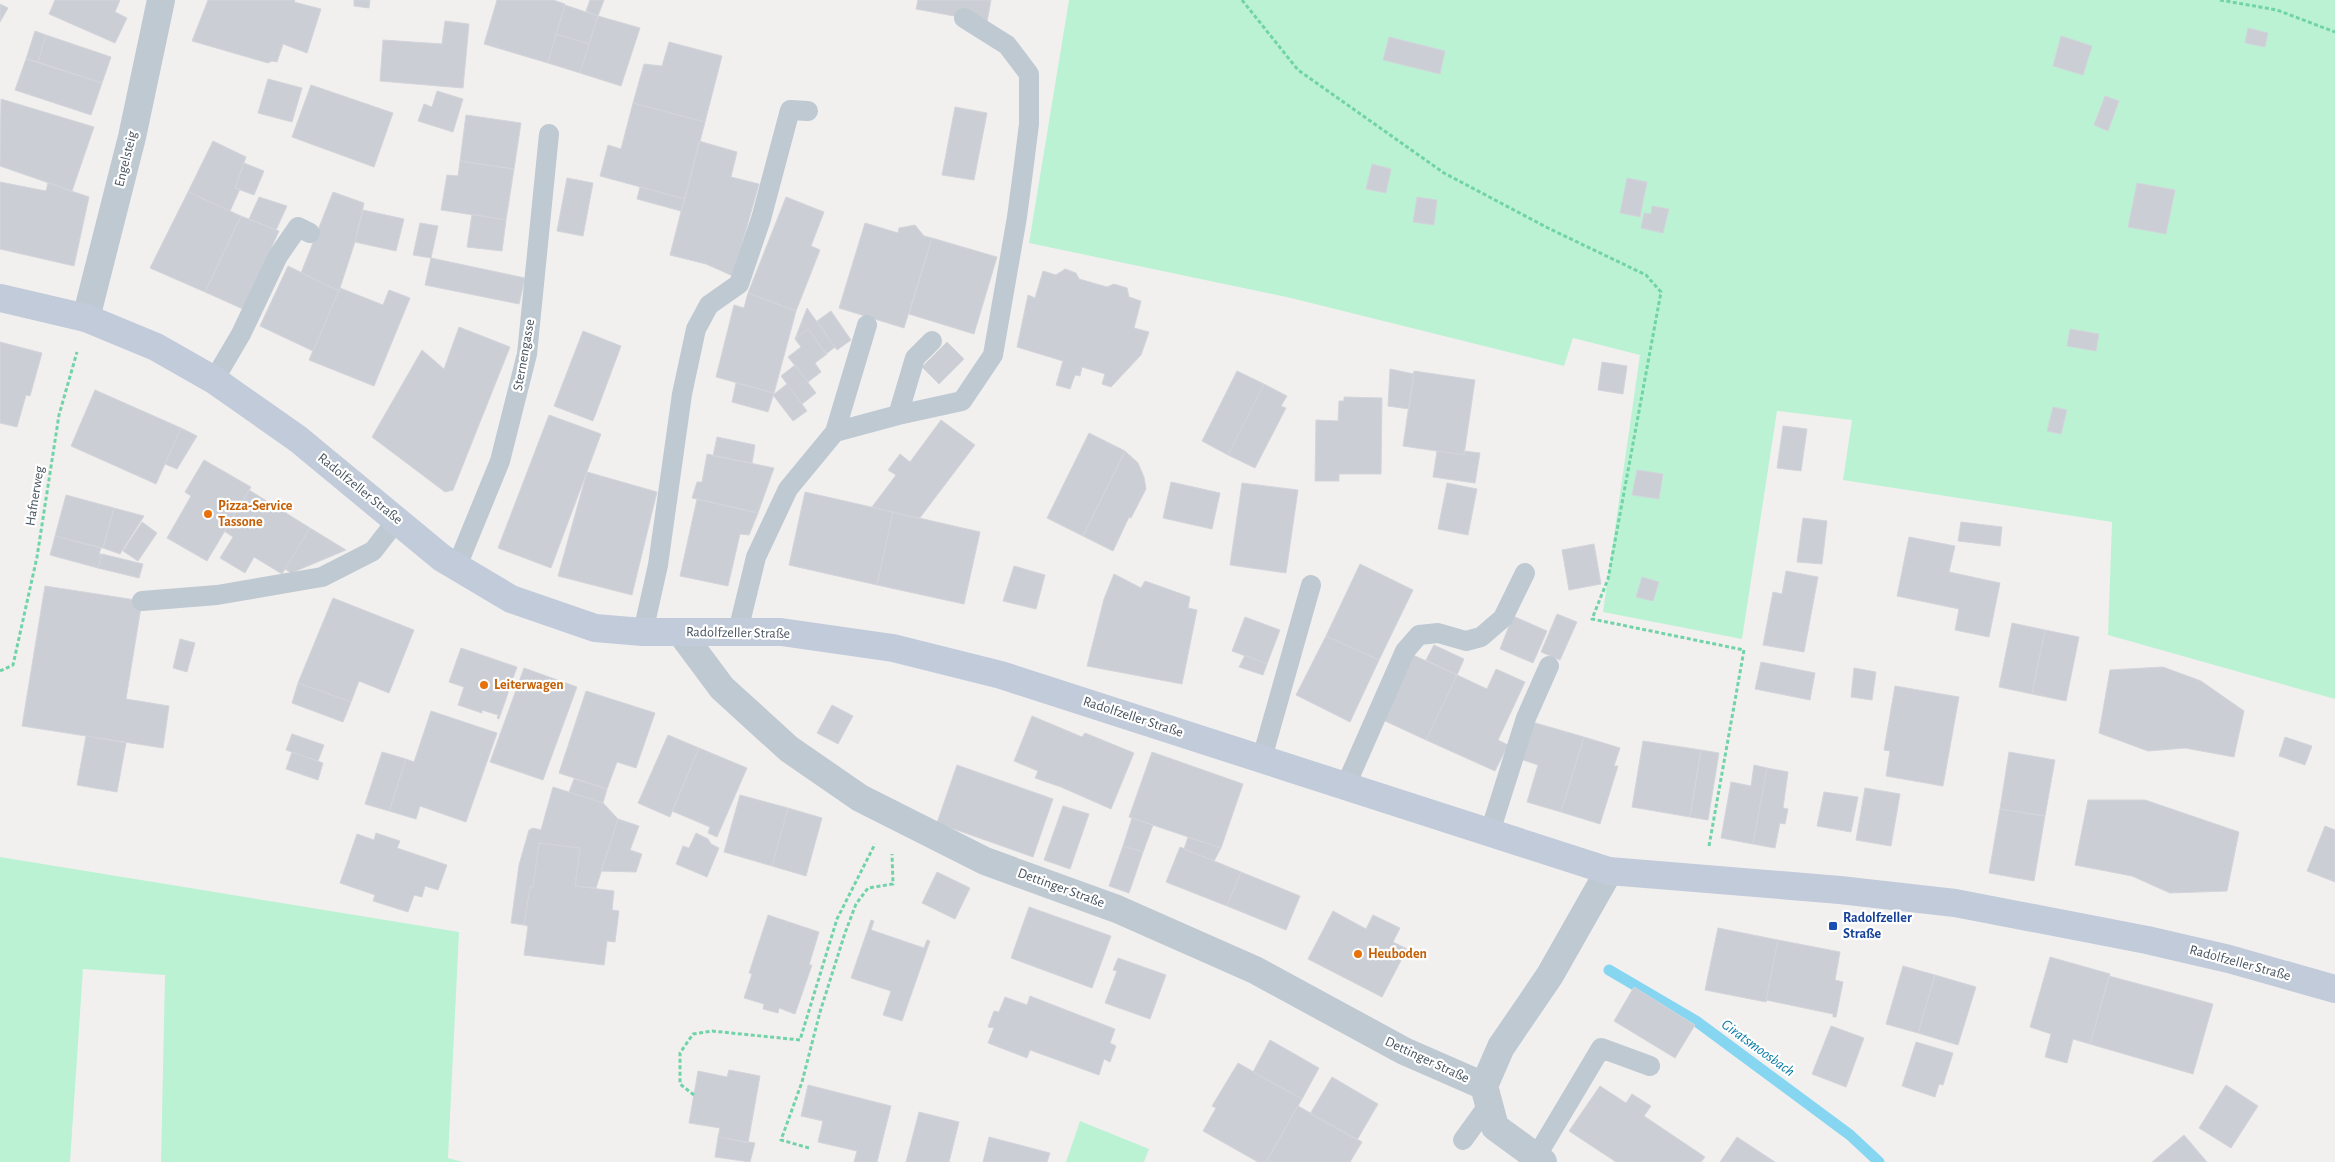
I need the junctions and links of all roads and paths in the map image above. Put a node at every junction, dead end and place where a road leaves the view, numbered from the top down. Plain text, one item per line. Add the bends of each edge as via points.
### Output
1 (161, 0) edge
2 (1242, 0) edge
3 (2220, 0) edge
4 (964, 18) dead end
5 (2335, 32) edge
6 (808, 111) dead end
7 (549, 134) dead end
8 (310, 233) dead end
9 (0, 298) edge
10 (86, 318) junction
11 (867, 326) dead end
12 (932, 341) dead end
13 (214, 380) junction
14 (898, 415) junction
15 (835, 432) junction
16 (398, 520) junction
17 (457, 566) junction
18 (1524, 573) dead end
19 (1311, 585) dead end
20 (142, 601) dead end
21 (738, 631) junction
22 (643, 632) junction
23 (681, 633) junction
24 (1549, 666) dead end
25 (0, 671) edge
26 (1262, 758) junction
27 (1346, 785) junction
28 (893, 814) junction
29 (1490, 832) junction
30 (1609, 871) junction
31 (1704, 880) junction
32 (2335, 989) edge
33 (1650, 1066) dead end
34 (694, 1095) dead end
35 (1486, 1095) junction
36 (1463, 1140) dead end
37 (809, 1148) dead end
38 (1540, 1159) edge

1 - 10 street, Engelsteig via 132,138
2 - 31 path via 1298,70 1444,174 1646,275 1660,292 1608,580 1592,619 1744,650
3 - 5 path via 2277,10
4 - 14 lane via 1007,45 1029,74 1028,124 1017,217 993,355 962,401
6 - 22 lane via 790,110 761,219 739,284 709,305 696,329 682,394 658,565
7 - 17 lane, Sternengasse via 527,354 500,461
8 - 13 lane via 298,228 278,256 241,334
9 - 10 main road, Radolfzeller Straße
10 - 13 main road, Radolfzeller Straße via 156,347
10 - 25 path, Hafnerweg via 59,415 37,556 13,665
11 - 15 lane
12 - 14 lane via 916,358
13 - 16 main road, Radolfzeller Straße via 298,439
14 - 15 lane
15 - 21 lane via 788,489 756,557
16 - 17 main road, Radolfzeller Straße via 442,558
16 - 20 lane via 372,551 322,576 217,595
17 - 22 main road, Radolfzeller Straße via 511,599 595,628
18 - 27 lane via 1503,618 1481,637 1466,641 1438,633 1419,635 1405,651
19 - 26 lane
21 - 23 main road, Radolfzeller Straße
21 - 26 main road, Radolfzeller Straße via 781,632 893,648 961,664
22 - 23 main road, Radolfzeller Straße
23 - 28 street, Dettinger Straße via 722,688 790,749 860,798
24 - 29 lane via 1526,718
26 - 27 main road, Radolfzeller Straße
27 - 29 main road, Radolfzeller Straße
28 - 34 path via 837,919 800,1040 712,1031 694,1034 680,1053 680,1084
28 - 35 street, Dettinger Straße via 985,861 1117,909 1255,970
28 - 37 path via 893,884 868,888 856,904 781,1140
29 - 30 main road, Radolfzeller Straße
30 - 31 main road, Radolfzeller Straße
30 - 35 street, Dettinger Straße via 1550,974 1501,1047
31 - 32 main road, Radolfzeller Straße via 1955,903 2147,940
33 - 38 lane via 1601,1048
35 - 36 lane
35 - 38 street via 1495,1127

